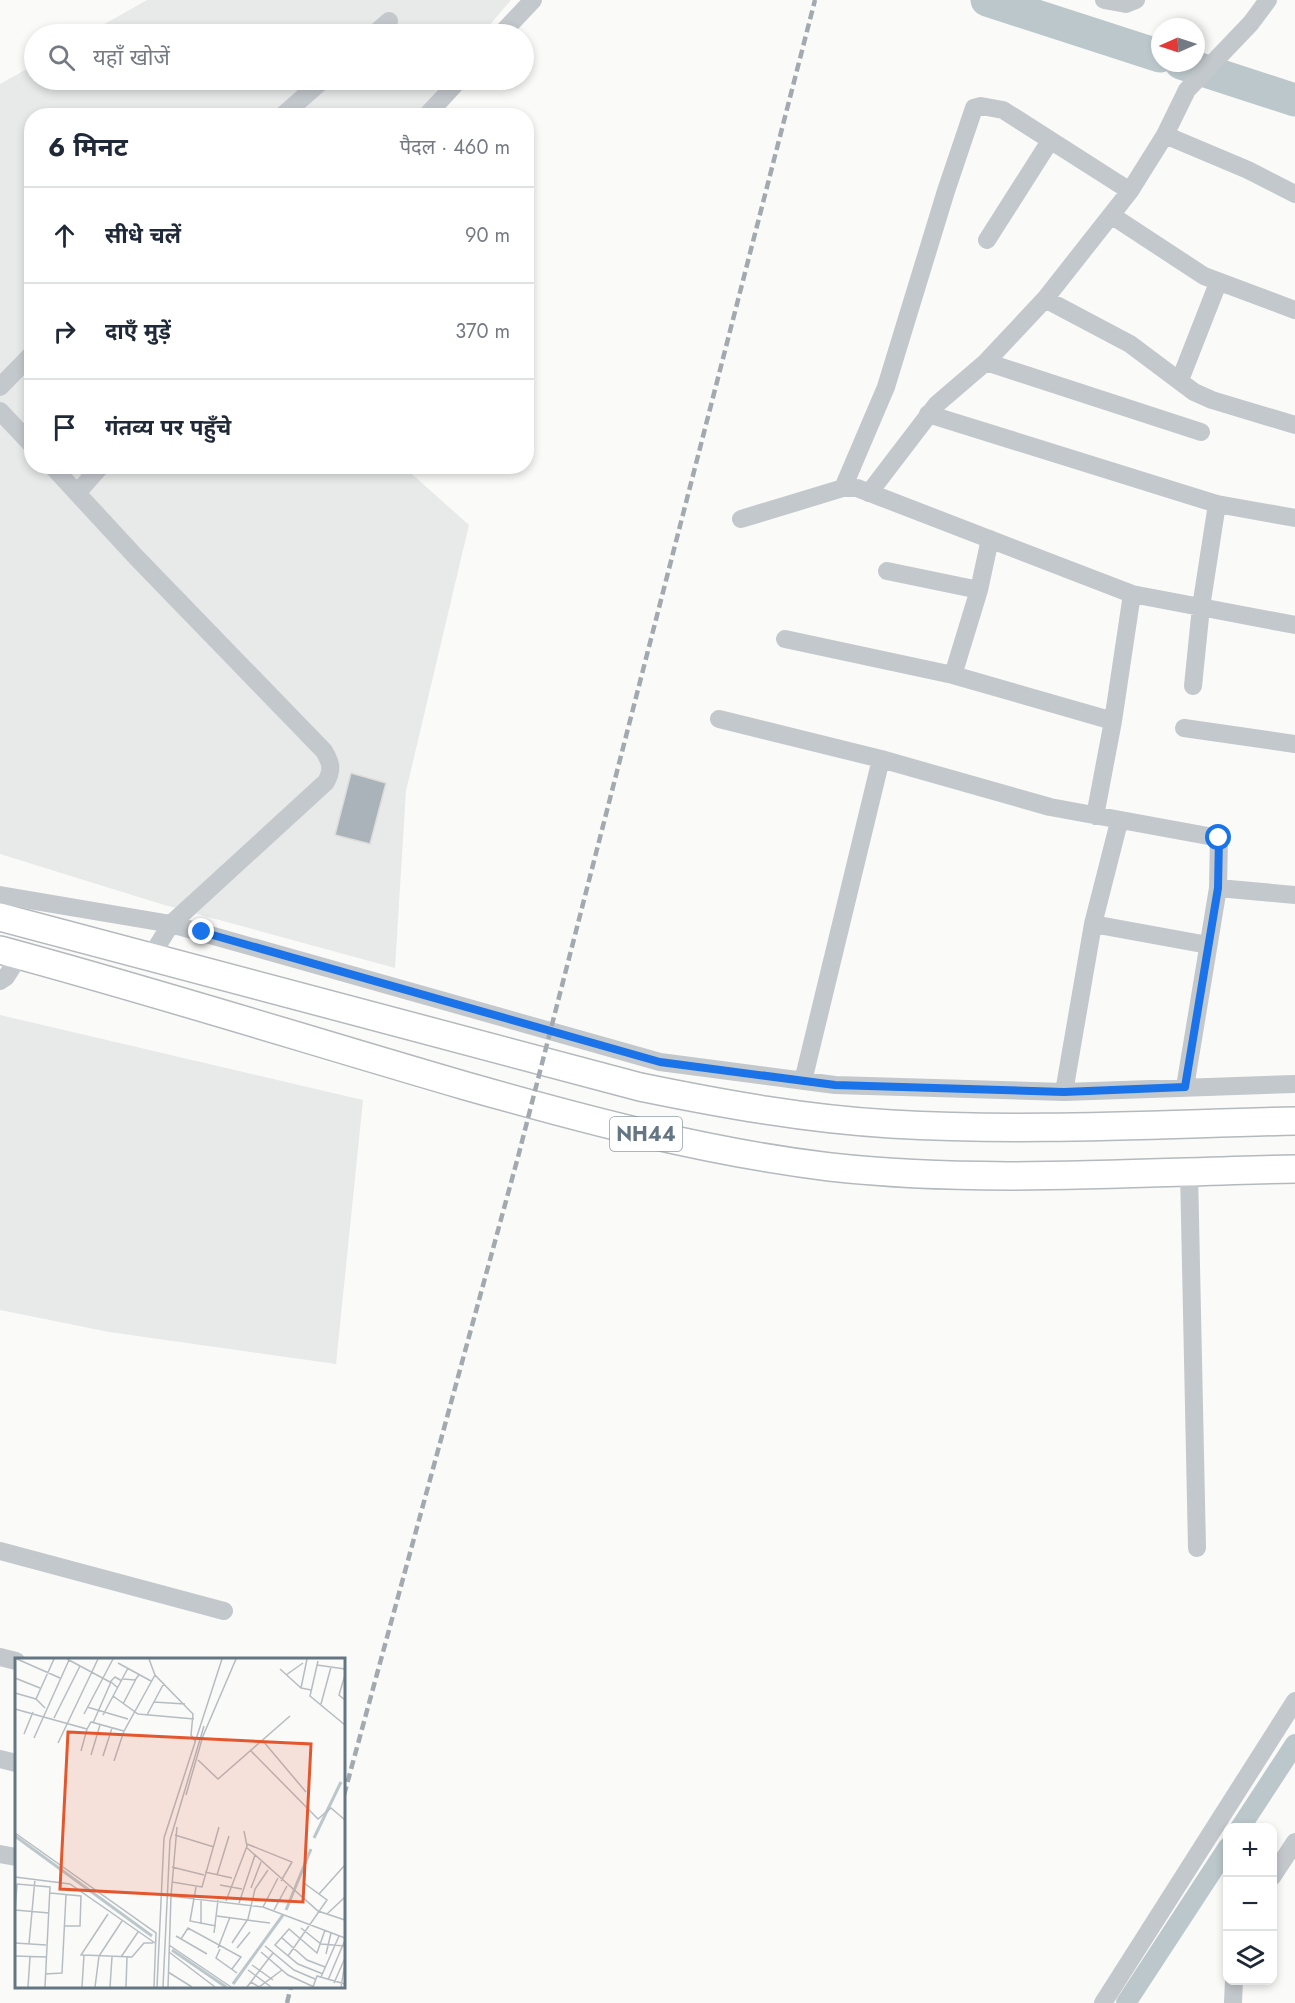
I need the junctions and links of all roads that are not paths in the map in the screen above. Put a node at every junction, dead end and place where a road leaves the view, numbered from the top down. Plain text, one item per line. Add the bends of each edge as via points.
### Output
1 (533, 0) edge
2 (1104, 0) edge
3 (1136, 0) edge
4 (1268, 0) edge
5 (389, 21) dead end
6 (386, 24) edge
7 (510, 24) edge
8 (312, 90) edge
9 (450, 90) edge
10 (291, 108) edge
11 (433, 108) edge
12 (1165, 135) junction
13 (1050, 141) junction
14 (1130, 191) junction
15 (1295, 194) edge
16 (1111, 215) junction
17 (987, 240) dead end
18 (1218, 283) junction
19 (1045, 299) junction
20 (1295, 310) edge
21 (24, 362) edge
22 (987, 362) junction
23 (1180, 380) junction
24 (0, 387) edge
25 (0, 411) edge
26 (928, 414) junction
27 (1295, 425) edge
28 (1201, 432) dead end
29 (24, 436) edge
30 (59, 474) edge
31 (94, 474) edge
32 (843, 488) junction
33 (76, 493) junction
34 (869, 493) junction
35 (1217, 504) junction
36 (1295, 518) edge
37 (741, 519) dead end
38 (990, 539) junction
39 (887, 571) dead end
40 (979, 590) junction
41 (1132, 594) junction
42 (1201, 607) junction
43 (1295, 625) edge
44 (785, 639) dead end
45 (953, 675) junction
46 (1193, 686) dead end
47 (719, 719) dead end
48 (1113, 721) junction
49 (1184, 728) dead end
50 (1295, 744) edge
51 (881, 759) junction
52 (1095, 816) junction
53 (1119, 822) junction
54 (1218, 888) junction
55 (0, 895) edge
56 (1295, 895) edge
57 (0, 917) edge
58 (171, 924) junction
59 (1093, 924) junction
60 (1208, 945) junction
61 (10, 953) edge
62 (151, 956) junction
63 (0, 981) edge
64 (803, 1081) junction
65 (1295, 1084) edge
66 (1185, 1087) junction
67 (1064, 1092) junction
68 (1295, 1121) edge
69 (1295, 1169) edge
70 (1189, 1171) junction
71 (1197, 1548) dead end
72 (0, 1551) edge
73 (224, 1611) dead end
74 (0, 1657) edge
75 (15, 1661) edge
76 (1295, 1701) edge
77 (0, 1759) edge
78 (15, 1763) edge
79 (1295, 1842) edge
80 (0, 1854) edge
81 (15, 1857) edge
82 (1277, 1869) edge
83 (1234, 1985) edge
84 (1103, 2003) edge
85 (1233, 2003) edge

1 - 7 street
2 - 3 street via 1126,4
4 - 12 street via 1187,90
5 - 6 street
8 - 10 street
9 - 11 street
12 - 14 street
12 - 15 street
13 - 14 street
13 - 17 street
13 - 32 street via 1003,110 974,108 886,387
14 - 16 street
16 - 18 street
16 - 19 street
18 - 20 street
18 - 23 street
19 - 22 street
19 - 23 street via 1130,344
21 - 24 street
22 - 26 street
22 - 28 street
23 - 27 street via 1212,400
25 - 29 street
26 - 34 street
26 - 35 street
30 - 33 street
31 - 33 street
32 - 34 street
32 - 37 street
33 - 58 street via 324,750 331,762 332,772 326,782
34 - 38 street
35 - 36 street
35 - 42 street
38 - 40 street
38 - 41 street
39 - 40 street
40 - 45 street
41 - 42 street
41 - 48 street
42 - 43 street
42 - 46 street
44 - 45 street
45 - 48 street
47 - 51 street
48 - 52 street
49 - 50 street
51 - 52 street
51 - 64 street
52 - 53 street
53 - 54 street via 1219,838
53 - 59 street
54 - 56 street
54 - 60 street
55 - 58 street
57 - 62 highway, NH44
58 - 62 street
58 - 64 street via 660,1062
59 - 60 street
59 - 67 street
60 - 66 street
61 - 63 street via 6,978
61 - 70 highway, NH44 via 592,1121 740,1153 829,1167 907,1173
62 - 68 highway, NH44 via 629,1084 735,1107 892,1124 1036,1126
64 - 67 street
65 - 66 street
66 - 67 street
69 - 70 highway, NH44
70 - 71 street
72 - 73 street
74 - 75 street
76 - 84 street
77 - 78 street
79 - 82 street
80 - 81 street
83 - 85 street

